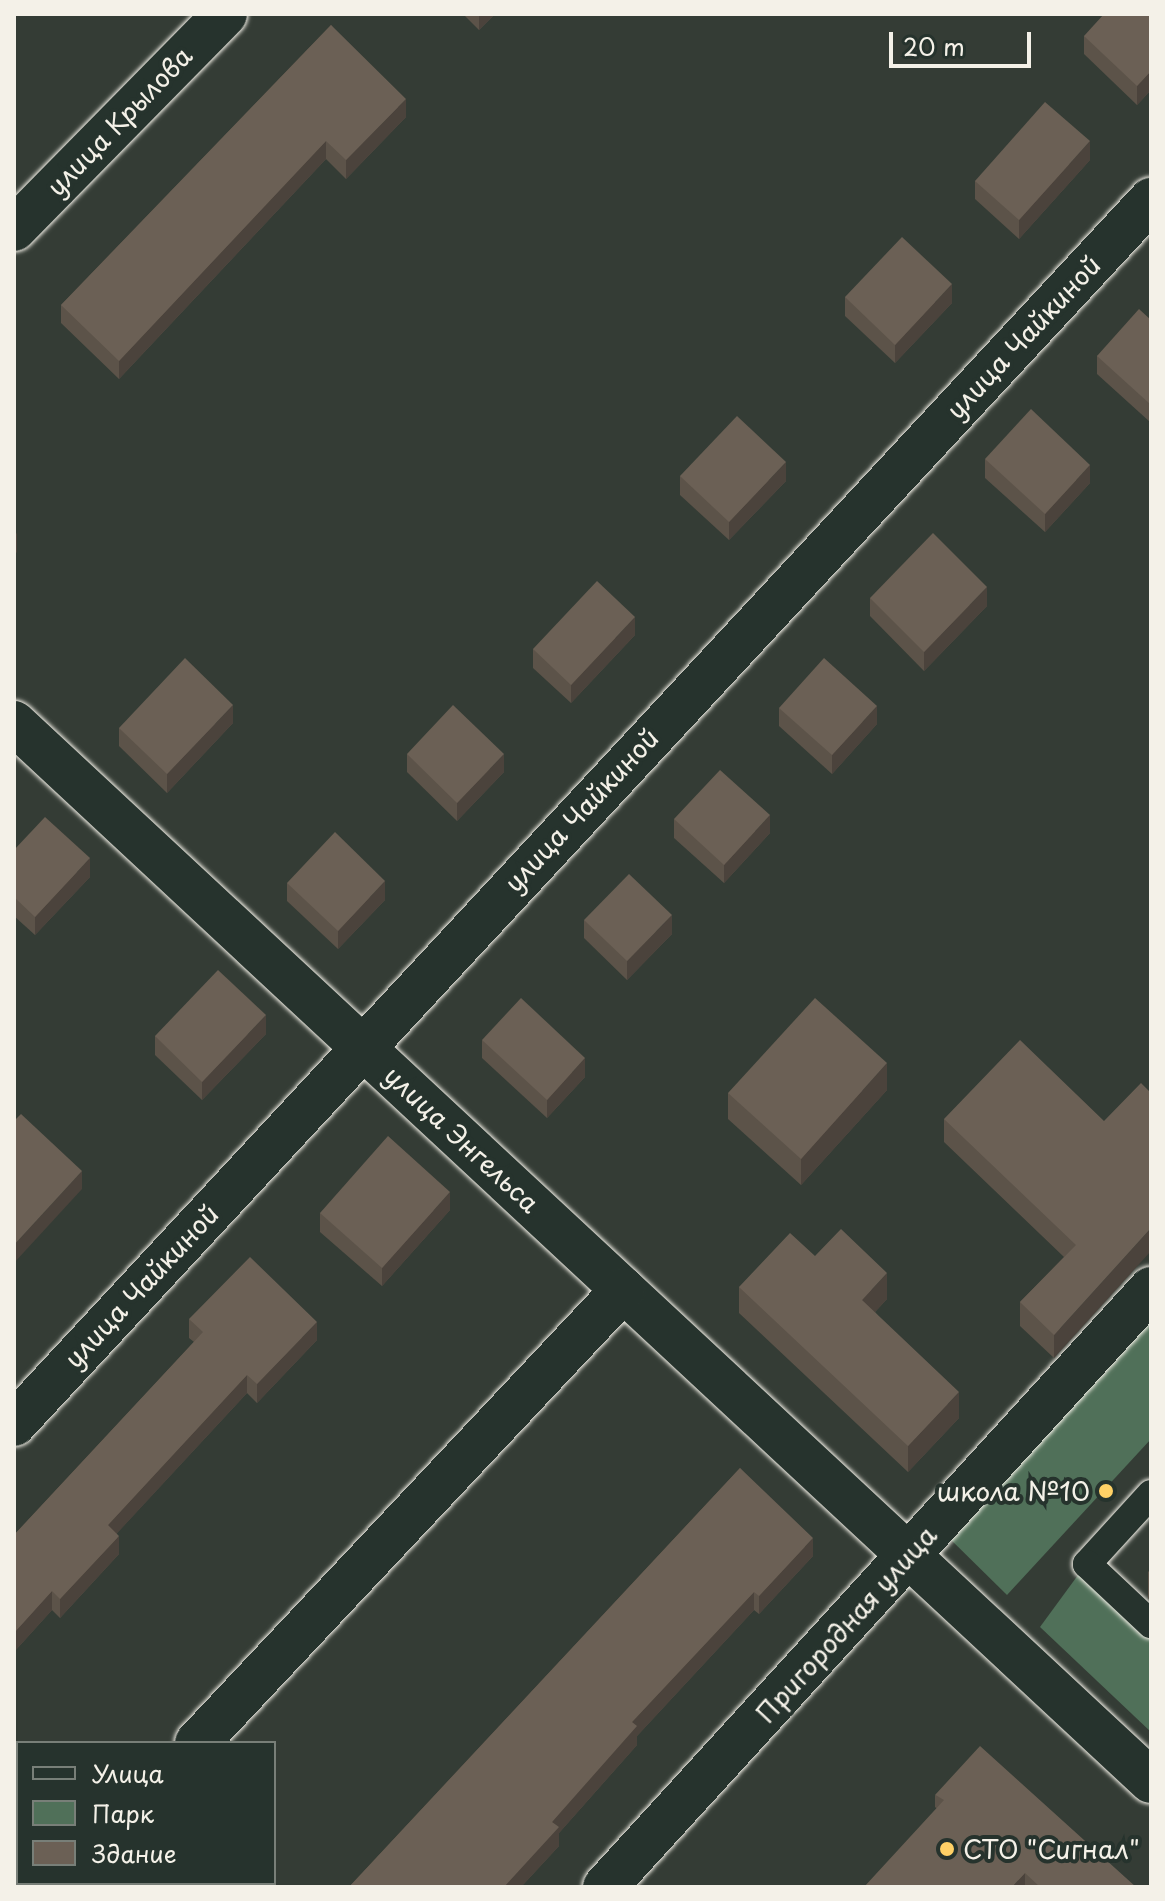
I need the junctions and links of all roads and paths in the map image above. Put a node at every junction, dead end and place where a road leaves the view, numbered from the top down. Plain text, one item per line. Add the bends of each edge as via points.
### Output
1 (225, 14) edge
2 (1151, 200) edge
3 (14, 229) edge
4 (14, 723) edge
5 (362, 1044) junction
6 (1151, 1289) edge
7 (623, 1290) junction
8 (14, 1424) edge
9 (1151, 1494) edge
10 (912, 1553) junction
11 (1151, 1624) edge
12 (199, 1741) edge
13 (1151, 1781) edge
14 (605, 1887) edge

1 - 3 street, улица Крылова
2 - 5 street, улица Чайкиной
4 - 5 street, улица Энгельса
5 - 7 street, улица Энгельса
5 - 8 street, улица Чайкиной
6 - 10 street, Пригородная улица
7 - 10 street, улица Энгельса
7 - 12 street
9 - 11 lane via 1087,1564
10 - 13 street, улица Энгельса
10 - 14 street, Пригородная улица

